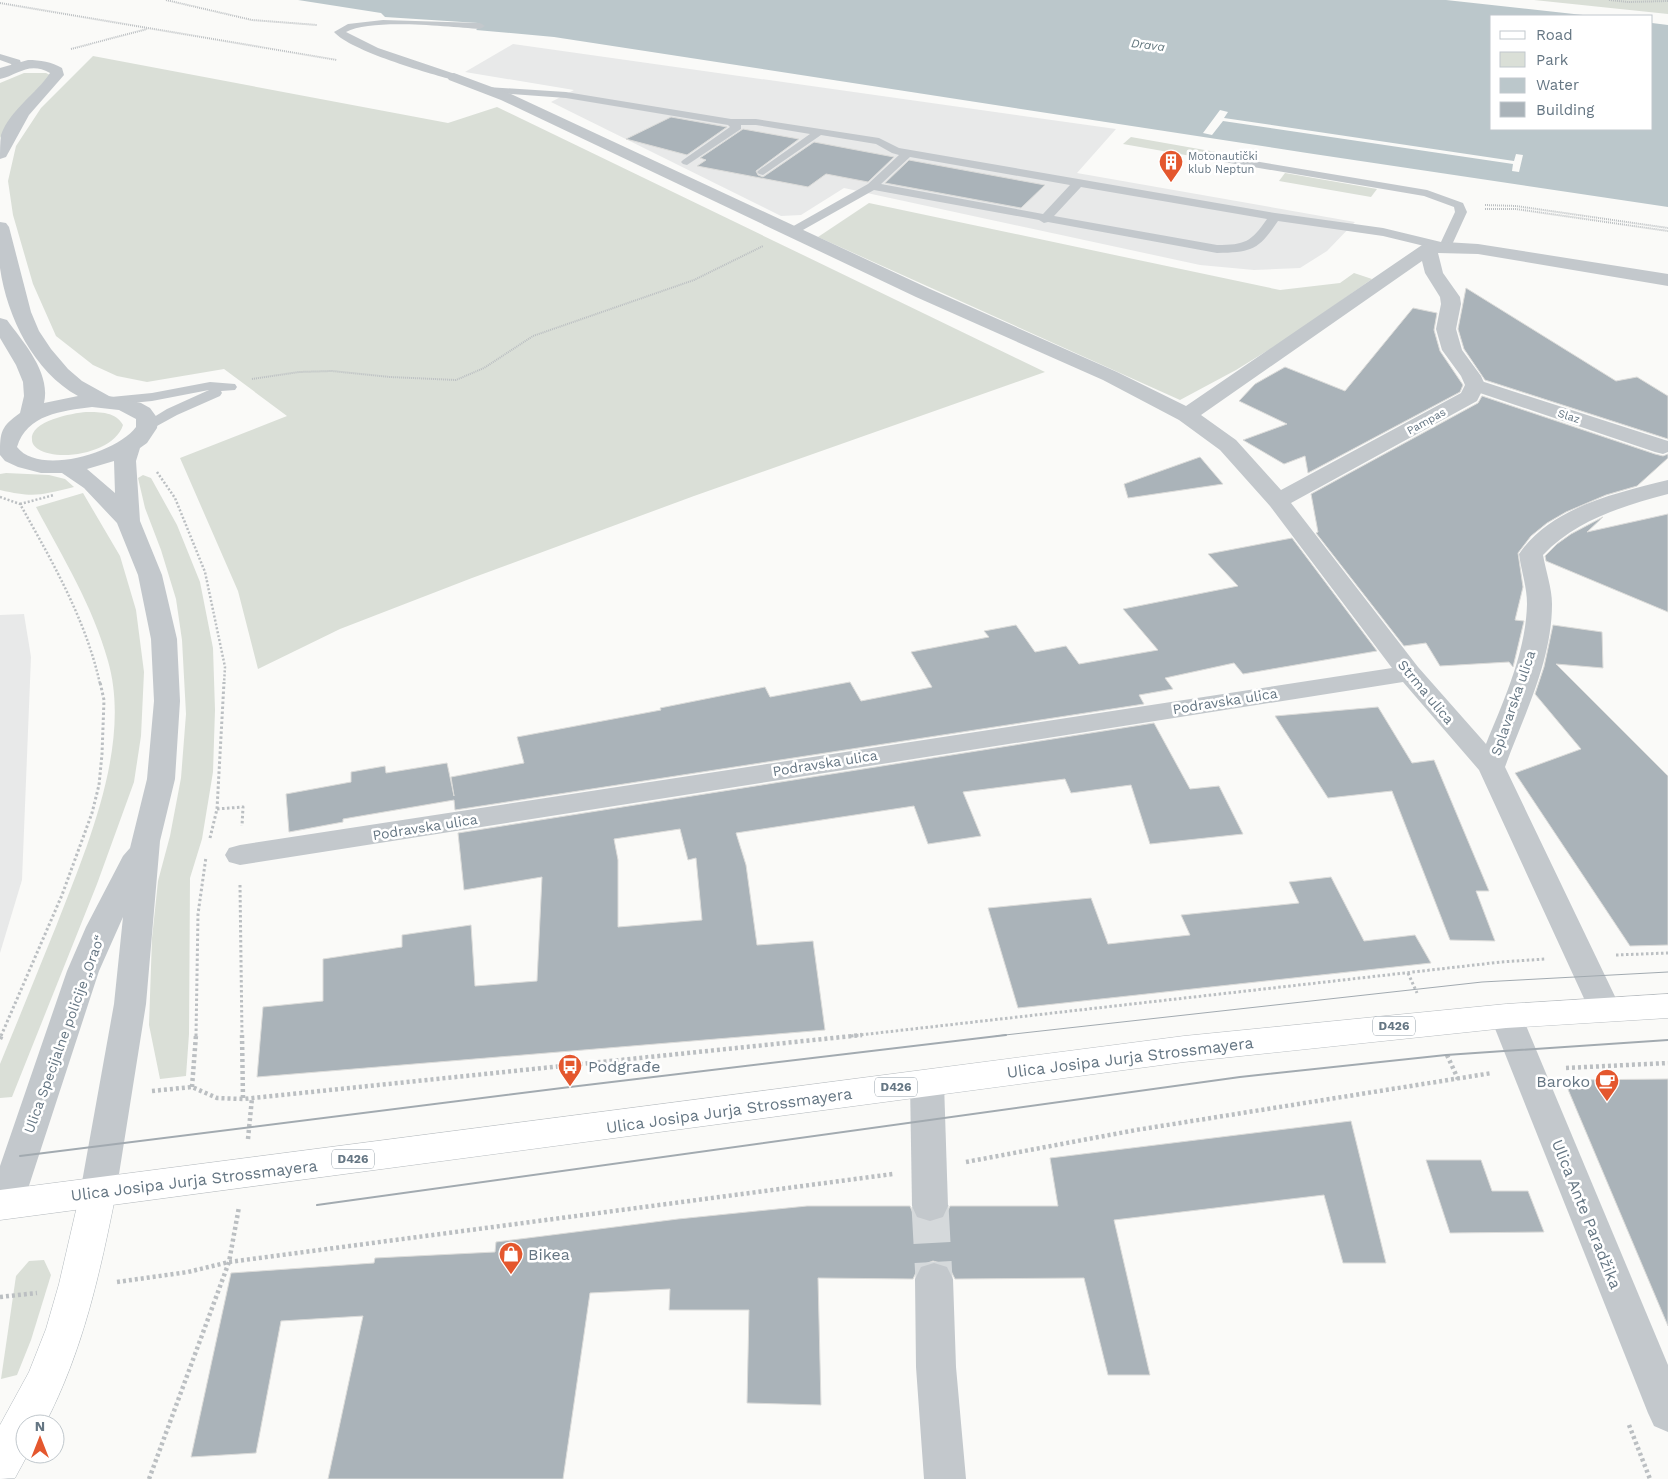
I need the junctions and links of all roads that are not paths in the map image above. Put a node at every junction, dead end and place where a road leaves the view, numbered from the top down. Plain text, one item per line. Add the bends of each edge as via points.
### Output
1 (480, 26) dead end
2 (0, 56) edge
3 (17, 66) junction
4 (0, 75) edge
5 (454, 77) joint
6 (487, 90) junction
7 (731, 122) junction
8 (819, 132) junction
9 (907, 153) junction
10 (0, 154) edge
11 (1218, 158) dead end
12 (687, 162) dead end
13 (763, 172) dead end
14 (1077, 184) junction
15 (872, 186) junction
16 (1275, 217) junction
17 (1044, 219) junction
18 (0, 226) edge
19 (794, 231) junction
20 (1437, 248) junction
21 (1387, 276) junction
22 (1668, 280) edge
23 (1446, 290) junction
24 (0, 324) edge
25 (1475, 385) junction
26 (107, 401) junction
27 (1187, 415) junction
28 (30, 416) junction
29 (146, 428) junction
30 (4, 439) edge
31 (130, 446) junction
32 (1663, 447) dead end
33 (34, 464) junction
34 (66, 466) junction
35 (0, 467) edge
36 (1668, 487) edge
37 (1278, 501) junction
38 (128, 521) junction
39 (1409, 673) junction
40 (1491, 767) junction
41 (145, 841) junction
42 (240, 855) road end
43 (1668, 1006) edge
44 (1605, 1010) junction
45 (1506, 1016) junction
46 (927, 1083) junction
47 (98, 1193) junction
48 (930, 1206) tunnel mouth
49 (2, 1211) edge
50 (934, 1279) tunnel mouth
51 (1668, 1413) edge
52 (0, 1464) edge
53 (945, 1479) edge

1 - 5 lane via 368,23 342,28 339,32 342,36
2 - 3 lane via 16,62
3 - 4 street
3 - 10 street via 41,65 53,68 57,75 28,104
5 - 6 street, Strma ulica
6 - 7 lane via 566,94
6 - 19 street, Strma ulica
7 - 8 lane via 756,122
7 - 12 lane via 737,127
8 - 9 lane via 879,141
8 - 13 lane
9 - 14 lane
9 - 15 lane
11 - 20 lane via 1428,193 1460,208
14 - 16 lane
14 - 17 lane
15 - 17 lane
15 - 19 lane
16 - 17 lane via 1255,245 1240,250 1217,250
16 - 20 lane via 1383,232
18 - 26 street via 26,324 35,339 67,379 81,390
19 - 27 street, Strma ulica via 923,293 1110,376
20 - 21 street
20 - 22 street via 1478,249
20 - 23 street via 1434,273
21 - 23 street via 1424,280
21 - 27 street
23 - 25 street via 1451,304 1446,329 1452,350
24 - 28 street via 32,377 36,390
25 - 32 street, Slaz
25 - 37 street, Pampas via 1470,397
26 - 28 street via 71,403
26 - 29 street via 128,404 140,410 146,418
26 - 29 lane via 152,397 210,386 230,387 172,412
27 - 37 street, Strma ulica via 1228,445
28 - 30 street
29 - 31 street
30 - 33 street via 12,456
31 - 34 street via 96,460
31 - 38 street, Ulica Specijalne policije „Orao“ via 125,461
33 - 34 street
33 - 35 street
34 - 38 street, Ulica Specijalne policije „Orao“ via 95,484
36 - 40 street, Splavarska ulica via 1597,510 1558,529 1543,539 1531,554 1539,610 1531,659
37 - 39 street, Strma ulica
38 - 41 street, Ulica Specijalne policije „Orao“ via 150,575 164,639 167,701 161,779
39 - 40 street, Strma ulica
39 - 42 street, Podravska ulica
40 - 44 street, Strma ulica
41 - 47 street, Ulica Specijalne policije „Orao“ via 130,1004
41 - 49 street, Ulica Specijalne policije „Orao“ via 83,971
43 - 44 main road, Ulica Josipa Jurja Strossmayera / D426
44 - 45 main road, Ulica Josipa Jurja Strossmayera / D426
45 - 46 main road, Ulica Josipa Jurja Strossmayera / D426 via 1184,1049
45 - 51 street, Ulica Ante Paradžika
46 - 47 main road, Ulica Josipa Jurja Strossmayera / D426
46 - 48 street
47 - 49 main road, Ulica Josipa Jurja Strossmayera / D426
47 - 52 main road via 77,1288 49,1373
50 - 53 street via 936,1367

